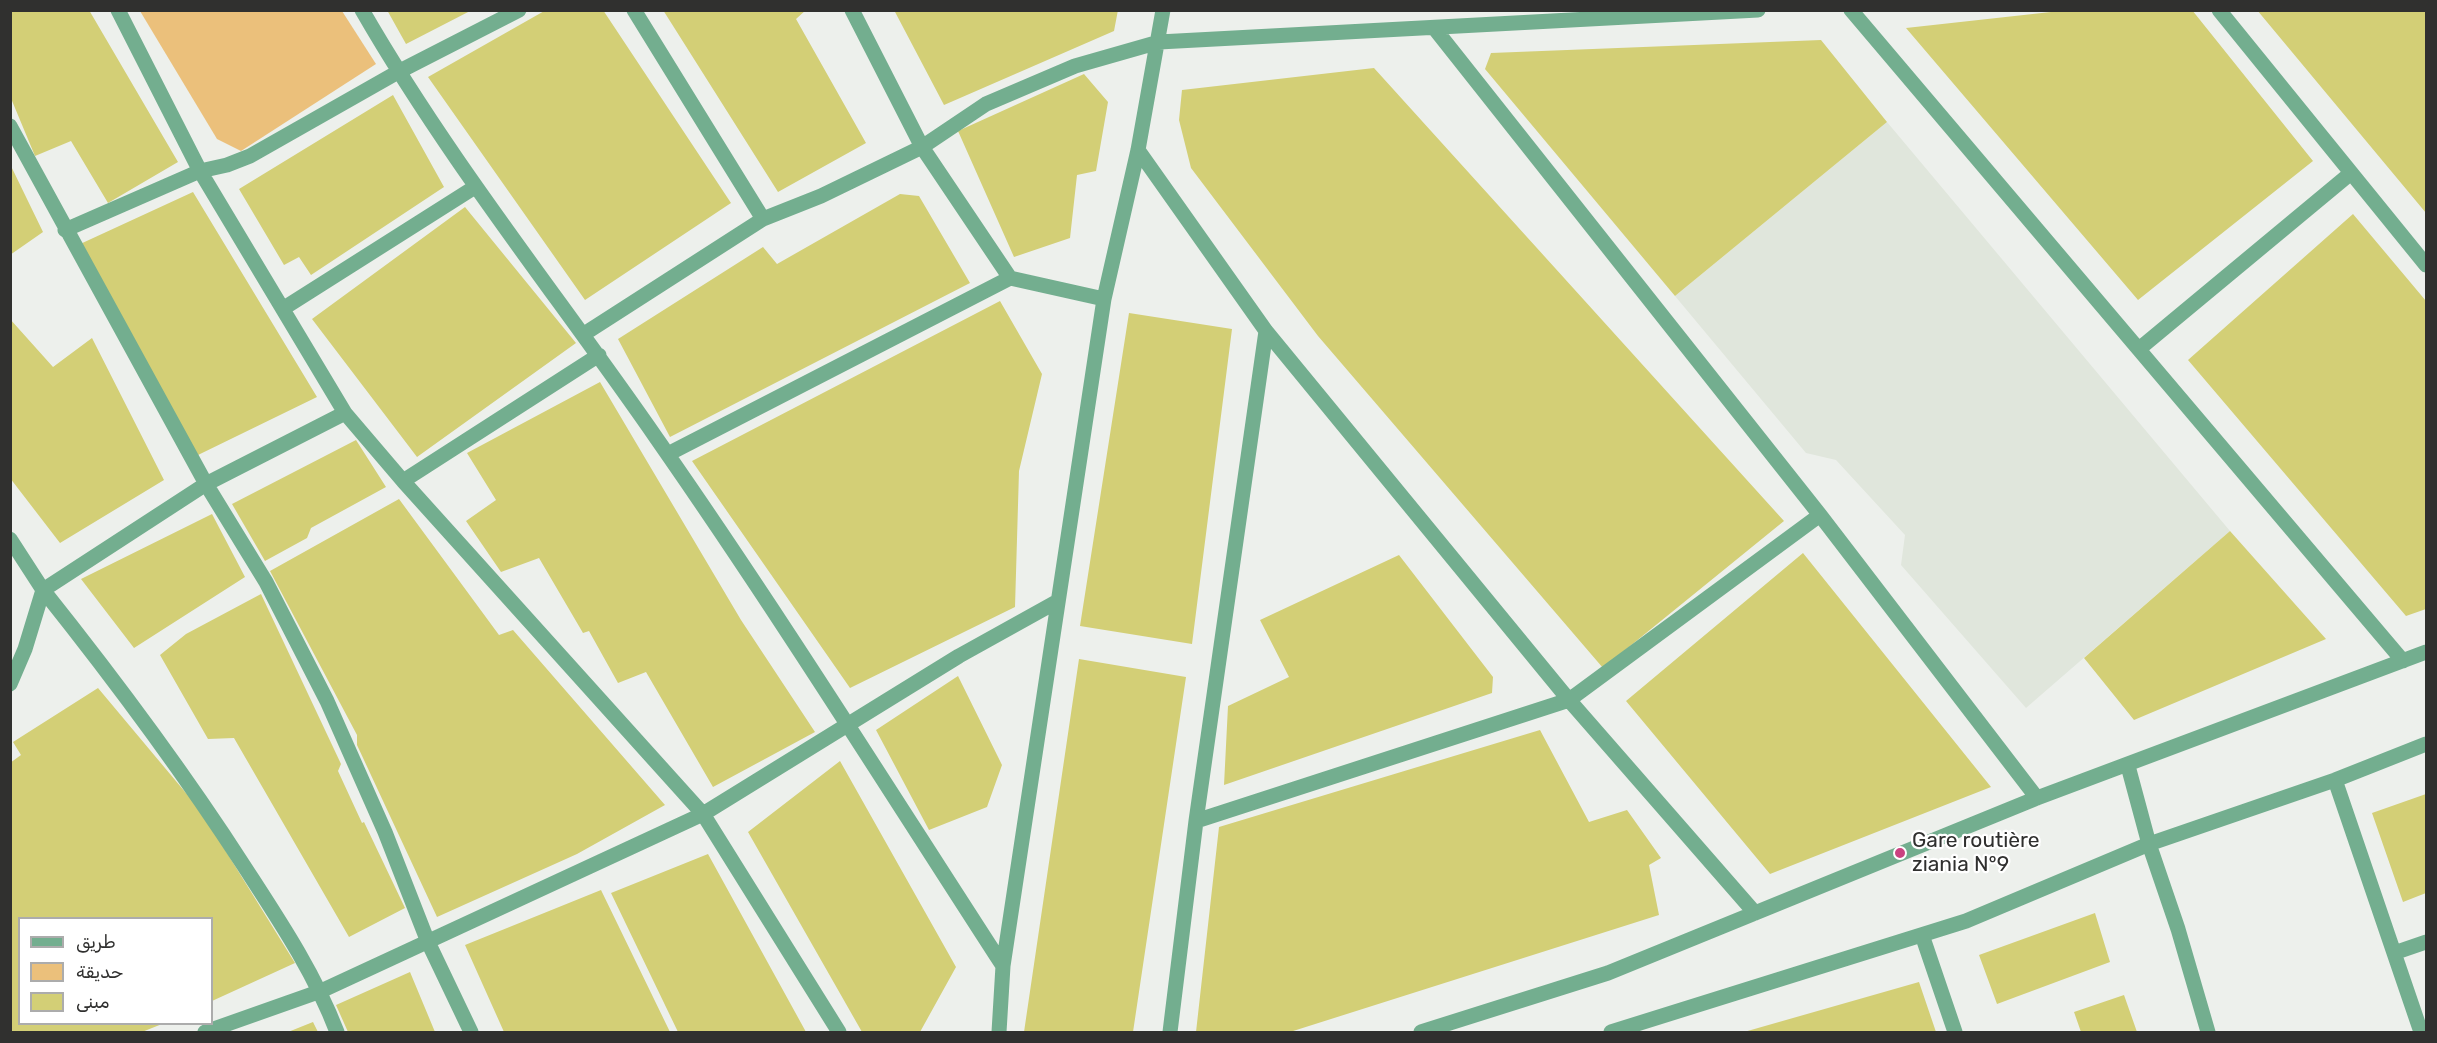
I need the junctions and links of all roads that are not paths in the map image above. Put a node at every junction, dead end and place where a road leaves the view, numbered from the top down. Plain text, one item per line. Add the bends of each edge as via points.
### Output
1 (118, 10) edge
2 (362, 10) edge
3 (519, 10) edge
4 (634, 10) edge
5 (852, 10) edge
6 (1164, 10) edge
7 (1758, 10) edge
8 (1851, 10) edge
9 (2219, 10) edge
10 (1435, 29) junction
11 (1160, 42) junction
12 (398, 72) junction
13 (10, 126) edge
14 (922, 147) junction
15 (1138, 150) junction
16 (200, 171) junction
17 (2351, 173) junction
18 (475, 187) junction
19 (763, 219) junction
20 (65, 230) junction
21 (2427, 265) edge
22 (1010, 278) junction
23 (1104, 299) junction
24 (284, 308) junction
25 (1266, 331) junction
26 (584, 334) junction
27 (2139, 350) junction
28 (599, 355) junction
29 (345, 413) junction
30 (668, 454) junction
31 (403, 481) junction
32 (206, 484) junction
33 (1820, 515) junction
34 (10, 538) edge
35 (42, 590) junction
36 (1058, 601) junction
37 (2427, 651) edge
38 (2403, 661) junction
39 (10, 684) edge
40 (1569, 700) junction
41 (848, 727) junction
42 (2427, 744) edge
43 (2128, 766) junction
44 (2336, 780) junction
45 (2037, 798) junction
46 (703, 814) junction
47 (1196, 821) junction
48 (2149, 844) junction
49 (1755, 913) junction
50 (1922, 935) junction
51 (428, 942) junction
52 (2427, 942) edge
53 (2394, 953) junction
54 (1003, 966) junction
55 (321, 991) junction
56 (1632, 1030) edge
57 (205, 1032) edge
58 (337, 1032) edge
59 (471, 1032) edge
60 (839, 1032) edge
61 (999, 1032) edge
62 (1170, 1032) edge
63 (1421, 1032) edge
64 (1611, 1032) edge
65 (1955, 1032) edge
66 (2208, 1032) edge
67 (2421, 1032) edge

1 - 16 street
2 - 12 street
3 - 12 street
4 - 19 street
5 - 14 street
6 - 11 street
7 - 10 street
8 - 27 street
9 - 17 street
10 - 11 street
10 - 33 street
11 - 14 street via 1075,66 986,104
11 - 15 street
12 - 16 street via 250,156
12 - 18 street
13 - 20 street
14 - 19 street
14 - 22 street
15 - 23 street
15 - 25 street
16 - 20 street
16 - 24 street
17 - 21 street
17 - 27 street
18 - 24 street
18 - 26 street
19 - 26 street
20 - 32 street
22 - 23 street
22 - 30 street
23 - 36 street
24 - 29 street
25 - 40 street
25 - 47 street
26 - 28 street
27 - 38 street
28 - 30 street
28 - 31 street
29 - 31 street
29 - 32 street
30 - 41 street
31 - 46 street
32 - 35 street
32 - 51 street via 266,582 327,701
33 - 40 street
33 - 45 street
34 - 35 street
35 - 39 street
35 - 55 street via 122,689 220,830
36 - 41 street via 959,656
36 - 54 street
37 - 38 street
38 - 43 street
40 - 47 street
40 - 49 street
41 - 46 street
41 - 54 street
42 - 44 street
43 - 45 street
43 - 48 street
44 - 48 street
44 - 53 street
45 - 49 street
46 - 51 street
46 - 60 street
47 - 62 street
48 - 50 street via 1966,921
48 - 66 street
49 - 63 street via 1608,974
50 - 56 street
50 - 65 street
51 - 55 street
51 - 59 street
52 - 53 street
53 - 67 street
54 - 61 street
55 - 57 street
55 - 58 street
56 - 64 street

